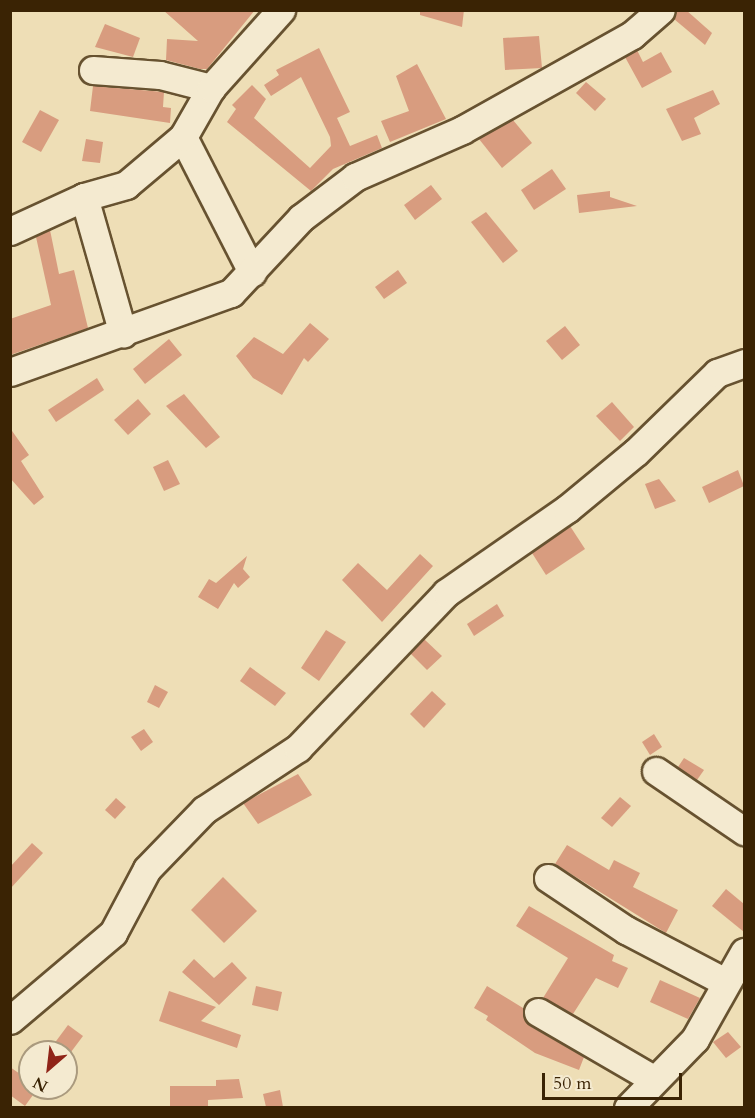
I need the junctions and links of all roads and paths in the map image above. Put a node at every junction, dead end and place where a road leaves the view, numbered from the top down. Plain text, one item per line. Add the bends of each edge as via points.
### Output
1 (281, 10) edge
2 (661, 10) edge
3 (93, 70) dead end
4 (210, 88) junction
5 (183, 137) junction
6 (84, 197) junction
7 (10, 231) edge
8 (252, 273) junction
9 (123, 334) junction
10 (744, 363) edge
11 (10, 372) edge
12 (657, 771) dead end
13 (744, 831) edge
14 (548, 878) dead end
15 (744, 952) edge
16 (725, 982) junction
17 (538, 1012) dead end
18 (10, 1020) edge
19 (652, 1078) junction
20 (628, 1107) edge

1 - 4 street
2 - 8 street via 632,35 462,130 355,177 301,218
3 - 4 street via 160,75
4 - 5 street
5 - 6 street via 126,185
5 - 8 street
6 - 7 street
6 - 9 street
8 - 9 street via 231,294
9 - 11 street
10 - 18 street via 717,373 636,452 567,509 446,592 297,748 204,810 147,869 113,933
12 - 13 street
14 - 16 street via 626,930
15 - 16 street
16 - 19 street via 695,1039
17 - 19 street
19 - 20 street

